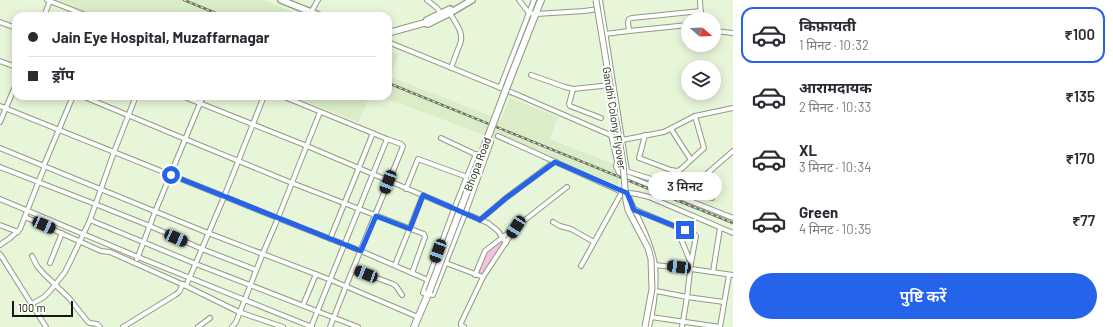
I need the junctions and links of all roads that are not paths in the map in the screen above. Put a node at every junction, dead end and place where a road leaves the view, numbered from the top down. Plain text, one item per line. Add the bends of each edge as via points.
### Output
1 (281, 0) edge
2 (318, 0) edge
3 (426, 0) edge
4 (466, 0) edge
5 (472, 0) edge
6 (519, 0) edge
7 (534, 0) edge
8 (541, 0) edge
9 (596, 0) edge
10 (600, 0) edge
11 (700, 0) edge
12 (48, 1) edge
13 (601, 9) junction
14 (701, 11) joint
15 (45, 12) edge
16 (77, 12) edge
17 (311, 12) joint
18 (449, 12) junction
19 (532, 13) junction
20 (443, 15) junction
21 (0, 22) edge
22 (12, 26) edge
23 (681, 27) edge
24 (629, 31) junction
25 (392, 32) edge
26 (721, 32) edge
27 (733, 33) edge
28 (605, 34) junction
29 (392, 44) edge
30 (0, 61) edge
31 (12, 66) edge
32 (452, 68) junction
33 (530, 75) dead end
34 (614, 85) junction
35 (500, 88) junction
36 (573, 89) junction
37 (12, 94) edge
38 (71, 100) edge
39 (91, 100) edge
40 (134, 100) edge
41 (192, 100) edge
42 (201, 100) edge
43 (262, 100) edge
44 (292, 100) edge
45 (200, 103) junction
46 (0, 106) edge
47 (6, 108) junction
48 (733, 108) edge
49 (320, 112) junction
50 (128, 116) junction
51 (695, 116) junction
52 (601, 118) dead end
53 (0, 122) edge
54 (252, 124) junction
55 (60, 129) junction
56 (671, 129) junction
57 (373, 133) junction
58 (612, 135) junction
59 (645, 135) junction
60 (498, 136) dead end
61 (441, 138) dead end
62 (387, 139) junction
63 (185, 140) junction
64 (622, 140) junction
65 (491, 142) dead end
66 (307, 146) junction
67 (0, 148) edge
68 (733, 151) edge
69 (114, 152) junction
70 (476, 154) junction
71 (485, 158) junction
72 (238, 160) junction
73 (691, 160) junction
74 (556, 162) junction
75 (44, 165) junction
76 (0, 166) edge
77 (616, 166) junction
78 (358, 168) junction
79 (626, 171) junction
80 (374, 174) junction
81 (171, 175) junction
82 (467, 176) junction
83 (39, 181) junction
84 (388, 182) junction
85 (292, 183) junction
86 (567, 187) dead end
87 (406, 188) junction
88 (101, 189) junction
89 (687, 191) junction
90 (624, 192) junction
91 (423, 195) junction
92 (224, 197) junction
93 (712, 198) dead end
94 (0, 199) edge
95 (345, 203) junction
96 (95, 204) junction
97 (27, 209) junction
98 (359, 209) junction
99 (454, 209) junction
100 (634, 210) junction
101 (155, 212) junction
102 (465, 214) junction
103 (376, 216) junction
104 (25, 217) junction
105 (278, 218) junction
106 (733, 218) edge
107 (90, 220) junction
108 (480, 220) junction
109 (553, 222) dead end
110 (0, 225) edge
111 (150, 226) junction
112 (516, 227) junction
113 (676, 227) junction
114 (720, 228) junction
115 (410, 229) junction
116 (18, 232) junction
117 (62, 233) junction
118 (208, 233) junction
119 (733, 233) edge
120 (83, 234) junction
121 (503, 238) junction
122 (330, 239) junction
123 (80, 241) junction
124 (144, 242) junction
125 (594, 242) junction
126 (506, 243) junction
127 (345, 244) junction
128 (0, 245) edge
129 (202, 249) junction
130 (361, 251) junction
131 (263, 253) junction
132 (0, 254) edge
133 (32, 256) dead end
134 (138, 257) junction
135 (50, 263) dead end
136 (135, 263) junction
137 (446, 263) junction
138 (691, 263) junction
139 (196, 264) junction
140 (395, 265) junction
141 (655, 265) junction
142 (582, 266) dead end
143 (353, 269) junction
144 (691, 269) junction
145 (256, 270) junction
146 (713, 272) junction
147 (412, 273) junction
148 (316, 274) junction
149 (475, 275) junction
150 (731, 275) edge
151 (483, 277) junction
152 (190, 278) junction
153 (331, 280) junction
154 (428, 280) junction
155 (56, 285) junction
156 (185, 285) junction
157 (250, 285) junction
158 (346, 286) junction
159 (656, 291) junction
160 (428, 293) junction
161 (402, 295) dead end
162 (687, 297) junction
163 (245, 299) junction
164 (649, 301) dead end
165 (724, 302) junction
166 (32, 304) junction
167 (303, 305) junction
168 (318, 311) junction
169 (239, 312) junction
170 (418, 317) junction
171 (651, 317) junction
172 (210, 318) dead end
173 (334, 318) junction
174 (131, 322) junction
175 (683, 322) junction
176 (355, 326) edge
177 (46, 327) edge
178 (100, 327) edge
179 (123, 327) edge
180 (134, 327) edge
181 (198, 327) edge
182 (232, 327) edge
183 (283, 327) edge
184 (312, 327) edge
185 (330, 327) edge
186 (414, 327) edge
187 (464, 327) edge
188 (644, 327) edge
189 (649, 327) edge
190 (682, 327) edge
191 (720, 327) edge

1 - 17 main road
2 - 17 street
3 - 20 street
4 - 18 main road
5 - 18 main road
6 - 19 street
7 - 19 street
8 - 19 main road, Bhopa Road
9 - 188 street, Gandhi Colony Flyover, bridge via 623,162 626,202 651,259 652,289
10 - 13 street
11 - 14 street
12 - 15 street
12 - 16 street
13 - 19 street
13 - 28 street
14 - 24 street via 632,18 628,22
18 - 20 main road
18 - 32 street via 462,37
19 - 35 street
19 - 160 main road, Bhopa Road, bridge via 513,71
20 - 25 main road via 427,20 424,24
21 - 22 street
23 - 24 street
24 - 28 street
26 - 27 street
28 - 34 street
29 - 32 street
30 - 31 street
32 - 35 street
33 - 36 street
34 - 36 street
34 - 64 street
35 - 58 street
36 - 52 street via 570,106
37 - 47 street
38 - 55 street
39 - 50 street
40 - 50 street
41 - 45 street
42 - 45 street
43 - 54 street
44 - 49 street
45 - 54 street
45 - 63 street
46 - 47 street
47 - 53 street
47 - 55 street
48 - 51 street
49 - 57 street
49 - 66 street
50 - 63 street
50 - 69 street
51 - 56 street
51 - 73 street via 704,148
54 - 66 street
54 - 72 street
55 - 69 street
55 - 75 street
56 - 59 street
56 - 73 street
57 - 62 street
57 - 78 street
58 - 64 street
58 - 77 street
59 - 64 street
59 - 73 street via 640,158 674,171 680,170
60 - 74 street
61 - 70 street
62 - 80 street
62 - 84 street via 403,147
63 - 72 street
63 - 81 street
64 - 79 street
65 - 71 street
66 - 78 street
66 - 85 street
67 - 75 street
68 - 89 street
69 - 81 street
69 - 88 street
70 - 71 street
70 - 82 street
71 - 102 street
72 - 85 street
72 - 92 street
74 - 90 street
74 - 108 street
75 - 83 street
75 - 88 street
76 - 83 street
77 - 79 street
77 - 106 street via 619,173
78 - 80 street
78 - 95 street
79 - 89 street
80 - 84 street
80 - 98 street
81 - 92 street
81 - 101 street
82 - 87 street via 418,158
82 - 99 street
83 - 96 street
83 - 97 street
84 - 87 street
84 - 103 street
85 - 95 street
85 - 105 street
86 - 112 street
87 - 91 street
88 - 96 street
88 - 101 street
89 - 93 street
90 - 100 street
90 - 114 street via 649,197
90 - 125 street
91 - 99 street
91 - 115 street
92 - 105 street
92 - 118 street
94 - 97 street
95 - 98 street
95 - 122 street
96 - 107 street
96 - 111 street
97 - 104 street
97 - 120 street
98 - 103 street
98 - 127 street
99 - 102 street
99 - 154 street
100 - 113 street
100 - 141 street via 651,248
101 - 111 street
101 - 118 street
102 - 108 street
102 - 137 street
103 - 115 street
103 - 130 street
104 - 116 street
104 - 117 street
105 - 122 street
105 - 131 street
107 - 120 street
107 - 124 street
108 - 121 street via 493,226
109 - 125 street
110 - 116 street
111 - 124 street
111 - 129 street
112 - 121 street
112 - 126 street
113 - 138 street
113 - 138 street via 696,236
114 - 119 street
114 - 146 street
115 - 140 street
115 - 147 street via 425,236
116 - 128 street
117 - 123 street
117 - 135 street
118 - 129 street
118 - 131 street
120 - 123 street
120 - 134 street
121 - 126 street
121 - 149 street via 485,251
122 - 127 street
123 - 136 street
123 - 155 street
124 - 134 street
124 - 139 street
125 - 142 street
126 - 151 street
127 - 130 street
127 - 153 street
129 - 139 street
129 - 145 street
130 - 140 street
130 - 143 street
131 - 145 street
131 - 148 street
132 - 166 street
133 - 155 street via 37,266
134 - 136 street
134 - 152 street
136 - 156 street
137 - 149 street
137 - 160 street via 433,295
138 - 144 street
139 - 152 street
139 - 157 street
140 - 147 street
141 - 144 street
141 - 159 street
143 - 158 street
143 - 161 street via 393,284
144 - 146 street
144 - 162 street
145 - 157 street
146 - 150 street
147 - 154 street
148 - 153 street
148 - 167 street
149 - 151 street
150 - 165 street
151 - 187 street via 461,323
152 - 156 street
152 - 163 street
153 - 158 street
153 - 168 street
154 - 160 street via 423,293
155 - 166 street
155 - 178 street via 88,322 96,323
156 - 169 street
156 - 174 street via 177,294
157 - 163 street
157 - 167 street
158 - 170 street
158 - 173 street
159 - 162 street
159 - 171 street
160 - 170 main road, Bhopa Road
162 - 165 street
162 - 175 street
163 - 169 street
163 - 184 street
164 - 188 street
165 - 191 street
166 - 177 street
167 - 168 street
168 - 173 street
168 - 184 street
169 - 182 street
169 - 183 street
170 - 186 main road, Bhopa Road
171 - 175 street
171 - 189 street
172 - 181 street
173 - 176 street
173 - 185 street
174 - 179 street
174 - 180 street
175 - 190 street
175 - 191 street

